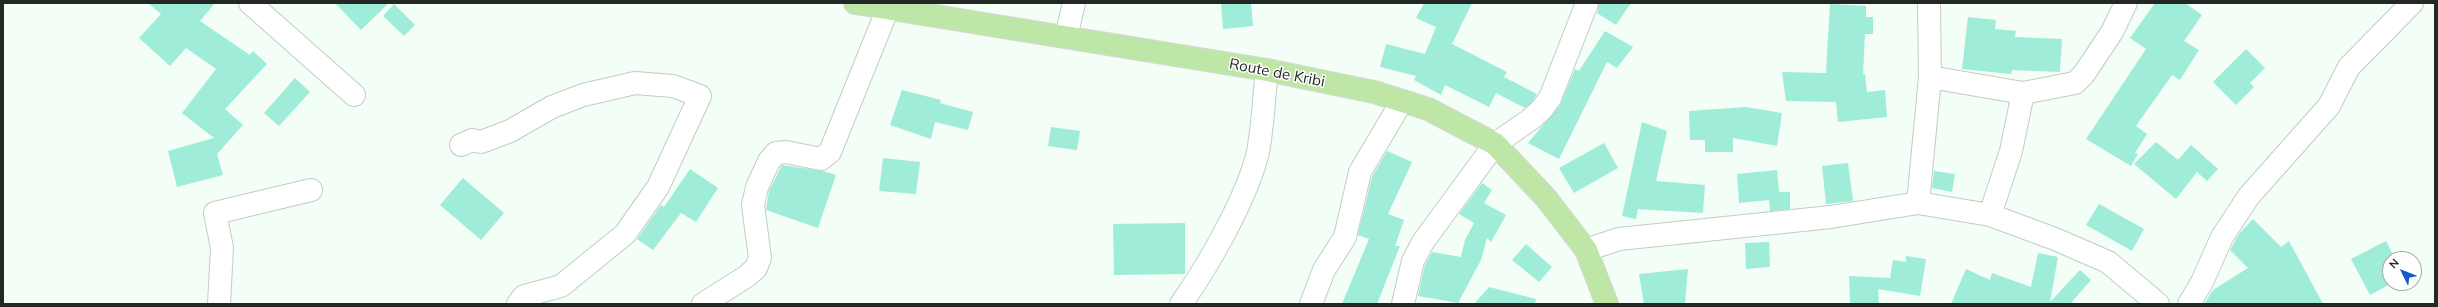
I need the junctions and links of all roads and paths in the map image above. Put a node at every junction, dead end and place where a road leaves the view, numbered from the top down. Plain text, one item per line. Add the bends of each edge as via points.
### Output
1 (250, 3) edge
2 (855, 3) edge
3 (1074, 3) edge
4 (1587, 3) edge
5 (1929, 3) edge
6 (2126, 3) edge
7 (2412, 3) edge
8 (888, 8) junction
9 (1066, 37) junction
10 (1267, 70) junction
11 (1930, 77) junction
12 (2023, 93) junction
13 (354, 95) dead end
14 (1402, 101) junction
15 (1495, 144) junction
16 (461, 145) dead end
17 (311, 190) dead end
18 (1918, 203) junction
19 (1990, 215) junction
20 (1586, 250) junction
21 (219, 304) edge
22 (518, 304) edge
23 (703, 304) edge
24 (1181, 304) edge
25 (1311, 304) edge
26 (1403, 304) edge
27 (1606, 304) edge
28 (2158, 304) edge
29 (2188, 304) edge

1 - 13 street
2 - 8 main road, Route de Kribi
3 - 9 street
4 - 15 street via 1550,98 1531,119
5 - 11 street
6 - 12 street via 2112,32 2075,84
7 - 29 street via 2349,67 2328,106 2249,196 2222,237 2202,282
8 - 9 main road, Route de Kribi
8 - 23 street via 830,152 821,159 786,152 776,153 769,161 757,187 753,205 760,258 756,268
9 - 10 main road, Route de Kribi
10 - 14 main road, Route de Kribi via 1374,92
10 - 24 street via 1258,152 1243,193 1198,280
11 - 12 street
11 - 18 street
12 - 19 street via 2011,151
14 - 15 main road, Route de Kribi via 1428,109
14 - 25 street via 1360,172 1345,237 1324,270
15 - 20 main road, Route de Kribi via 1546,198
15 - 26 street via 1423,242 1413,261
16 - 22 street via 472,140 482,142 510,131 552,107 583,95 635,83 673,86 700,96 658,187 625,234 561,286 524,296
17 - 21 street via 215,213 222,248
18 - 19 street
18 - 20 street via 1831,217 1619,239
19 - 28 street via 2055,238 2108,262
20 - 27 main road, Route de Kribi

